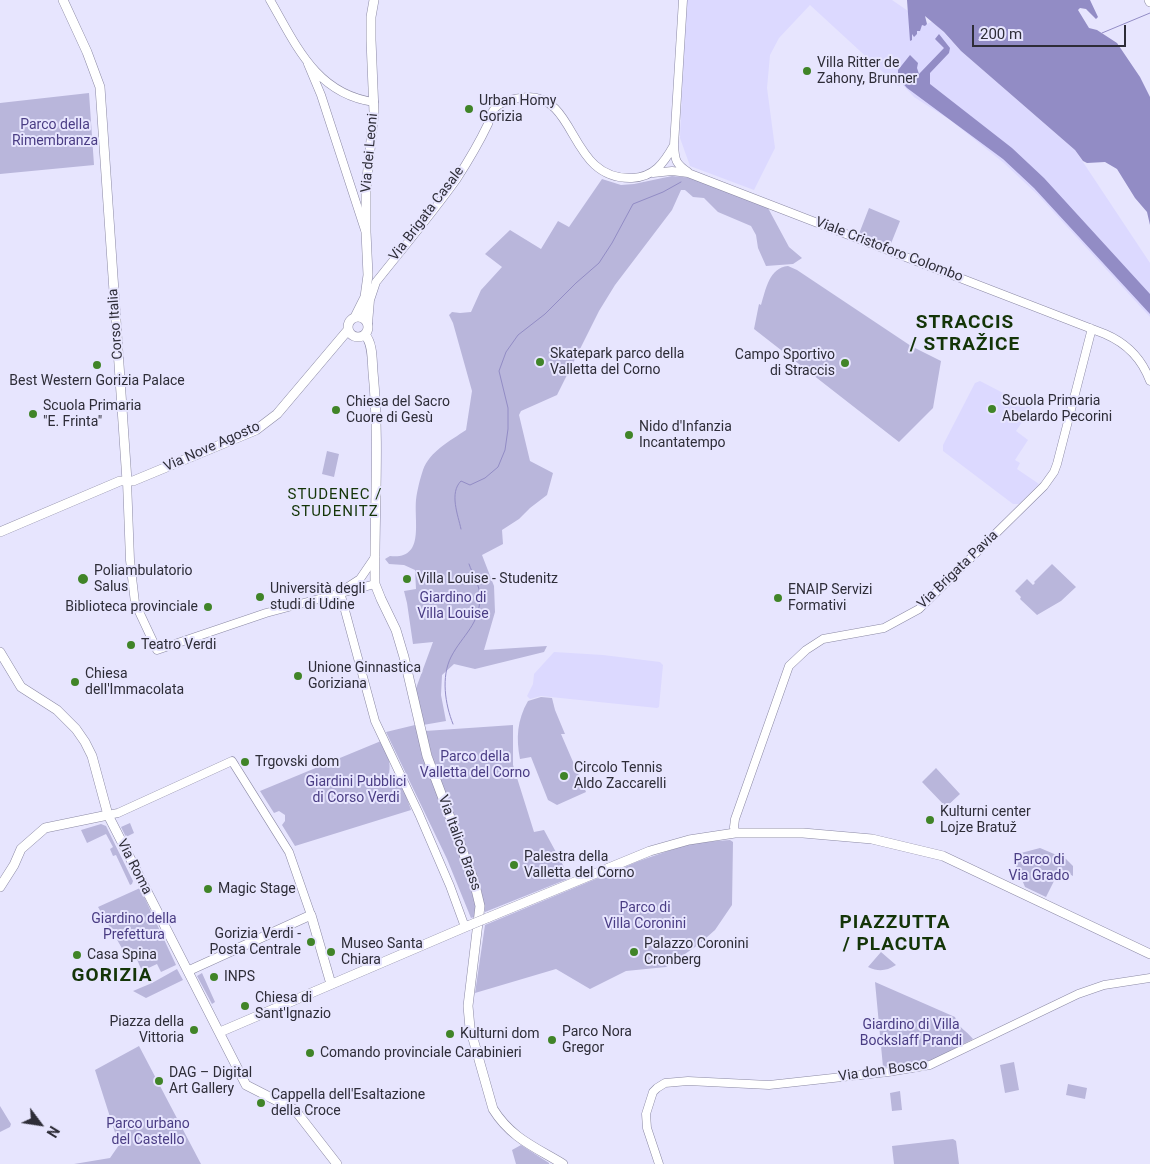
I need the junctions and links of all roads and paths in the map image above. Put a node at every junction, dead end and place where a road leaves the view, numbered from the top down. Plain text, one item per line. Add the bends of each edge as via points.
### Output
1 (63, 0) edge
2 (270, 0) edge
3 (374, 0) edge
4 (684, 0) edge
5 (308, 64) junction
6 (374, 102) junction
7 (674, 145) junction
8 (653, 173) junction
9 (688, 173) junction
10 (366, 232) junction
11 (368, 275) junction
12 (376, 282) junction
13 (361, 319) junction
14 (1090, 328) junction
15 (348, 333) junction
16 (365, 338) junction
17 (310, 377) joint
18 (1150, 381) edge
19 (127, 481) junction
20 (0, 532) edge
21 (375, 557) junction
22 (360, 578) junction
23 (376, 584) junction
24 (340, 592) junction
25 (0, 652) edge
26 (108, 815) junction
27 (735, 833) junction
28 (0, 887) edge
29 (311, 915) junction
30 (468, 926) junction
31 (1150, 954) edge
32 (188, 971) junction
33 (1150, 978) edge
34 (331, 984) junction
35 (220, 1032) junction
36 (337, 1164) edge
37 (563, 1164) edge
38 (659, 1164) edge

1 - 19 main road, Corso Italia via 100,87
2 - 5 street
3 - 6 main road, Via dei Leoni via 371,40
4 - 7 street
5 - 6 street via 332,87
5 - 10 street
6 - 10 main road, Via dei Leoni via 366,188
7 - 8 street
7 - 9 street via 677,165
8 - 9 street, Viale Cristoforo Colombo
8 - 12 street, Via Brigata Casale via 630,178 601,171 588,160 558,110 529,97 504,102 494,109 456,180
9 - 14 street, Viale Cristoforo Colombo
10 - 11 main road, Via dei Leoni
11 - 12 street
11 - 13 main road, Via dei Leoni
12 - 13 street, Via Brigata Casale
13 - 15 main road, Via Brigata Casale via 349,323
13 - 16 main road, Via Brigata Casale via 367,332
14 - 18 street, Viale Cristoforo Colombo via 1128,348 1142,364
14 - 27 street, Via Brigata Pavia via 1076,393 1050,479 919,609 884,628 823,639 789,666 735,819
15 - 16 main road
15 - 17 main road, Via Brigata Casale
16 - 21 main road, Via Italico Brass via 376,400 378,438
17 - 19 main road, Via Nove Agosto via 277,414 256,430
19 - 20 main road, Via Nove Agosto via 120,481
19 - 24 street, Corso Italia via 135,603 157,650
21 - 22 street
21 - 23 main road, Via Italico Brass
22 - 23 street
22 - 24 street
23 - 24 street
23 - 37 main road, Via Italico Brass via 396,630 427,756 474,881 480,906 468,1006 470,1028 493,1109 506,1128
24 - 30 street via 375,721 420,814
25 - 26 main road, Via Roma via 21,687 57,710 85,742
26 - 28 main road via 45,828 21,849
26 - 29 street via 232,761 289,852
26 - 32 main road, Via Roma
27 - 30 main road, bridge via 689,840 650,851
27 - 31 main road via 836,835 924,850 965,866
29 - 32 main road
29 - 34 main road
30 - 34 main road
32 - 35 main road
33 - 38 street, Via don Bosco via 1104,985 1078,994 930,1065 769,1086 688,1081 665,1083 650,1098 646,1114
34 - 35 main road
35 - 36 main road via 246,1085 295,1110

